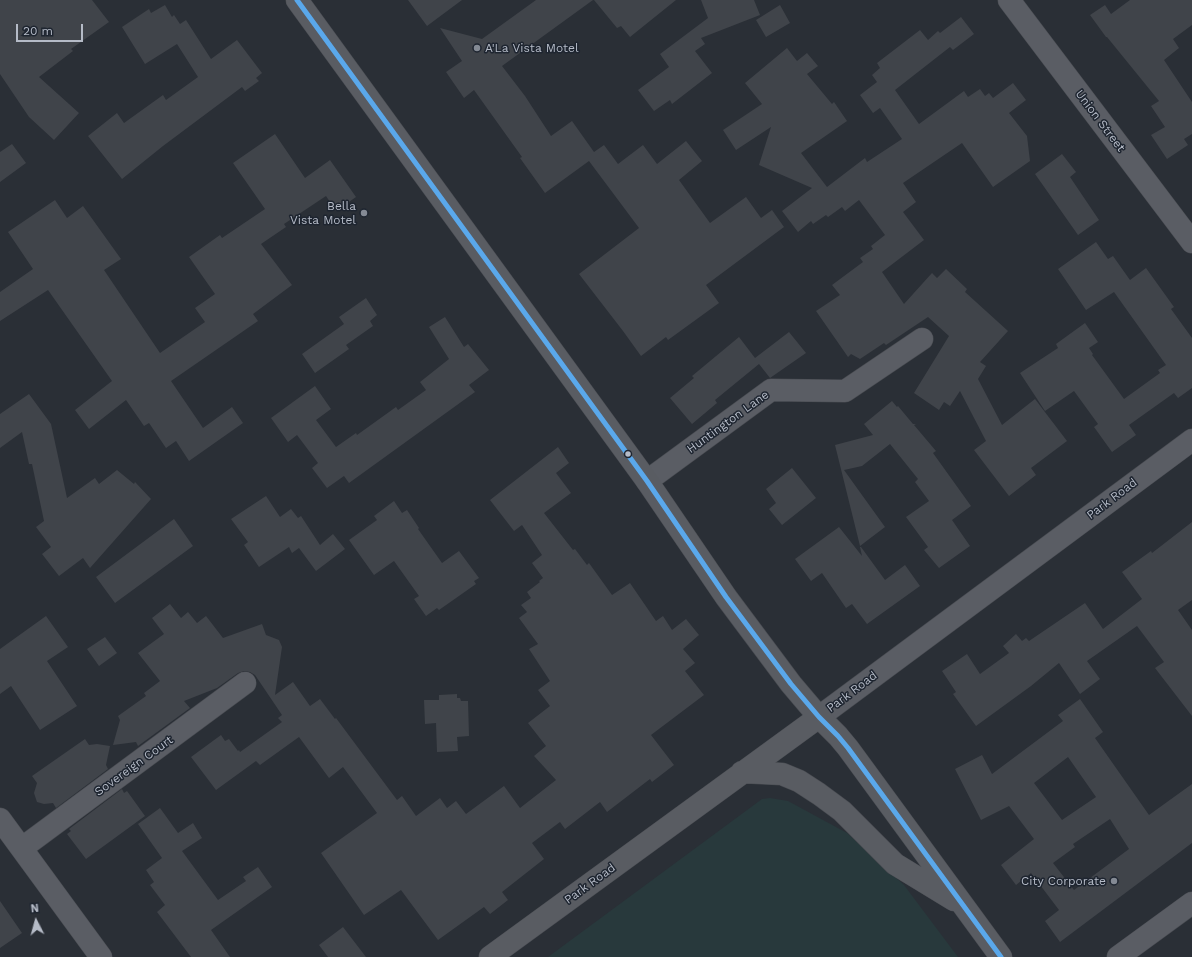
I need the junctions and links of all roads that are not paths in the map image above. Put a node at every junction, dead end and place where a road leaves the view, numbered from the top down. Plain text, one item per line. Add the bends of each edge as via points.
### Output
1 (298, 0) edge
2 (1009, 0) edge
3 (1192, 242) edge
4 (922, 340) dead end
5 (1192, 440) edge
6 (647, 480) junction
7 (246, 683) dead end
8 (819, 717) junction
9 (742, 772) junction
10 (0, 819) edge
11 (22, 848) junction
12 (1192, 902) edge
13 (963, 905) junction
14 (101, 957) edge
15 (490, 957) edge
16 (1000, 957) edge
17 (1118, 957) edge

1 - 6 main road
2 - 3 street, Union Street
4 - 6 street, Huntington Lane via 845,391 771,390
5 - 8 street, Park Road
6 - 8 main road via 726,597
7 - 11 street, Sovereign Court
8 - 9 main road, Park Road
8 - 13 main road via 848,748
9 - 13 main road via 782,774 819,794 842,811 896,864
9 - 15 main road, Park Road
10 - 11 street
11 - 14 street
12 - 17 street
13 - 16 main road

